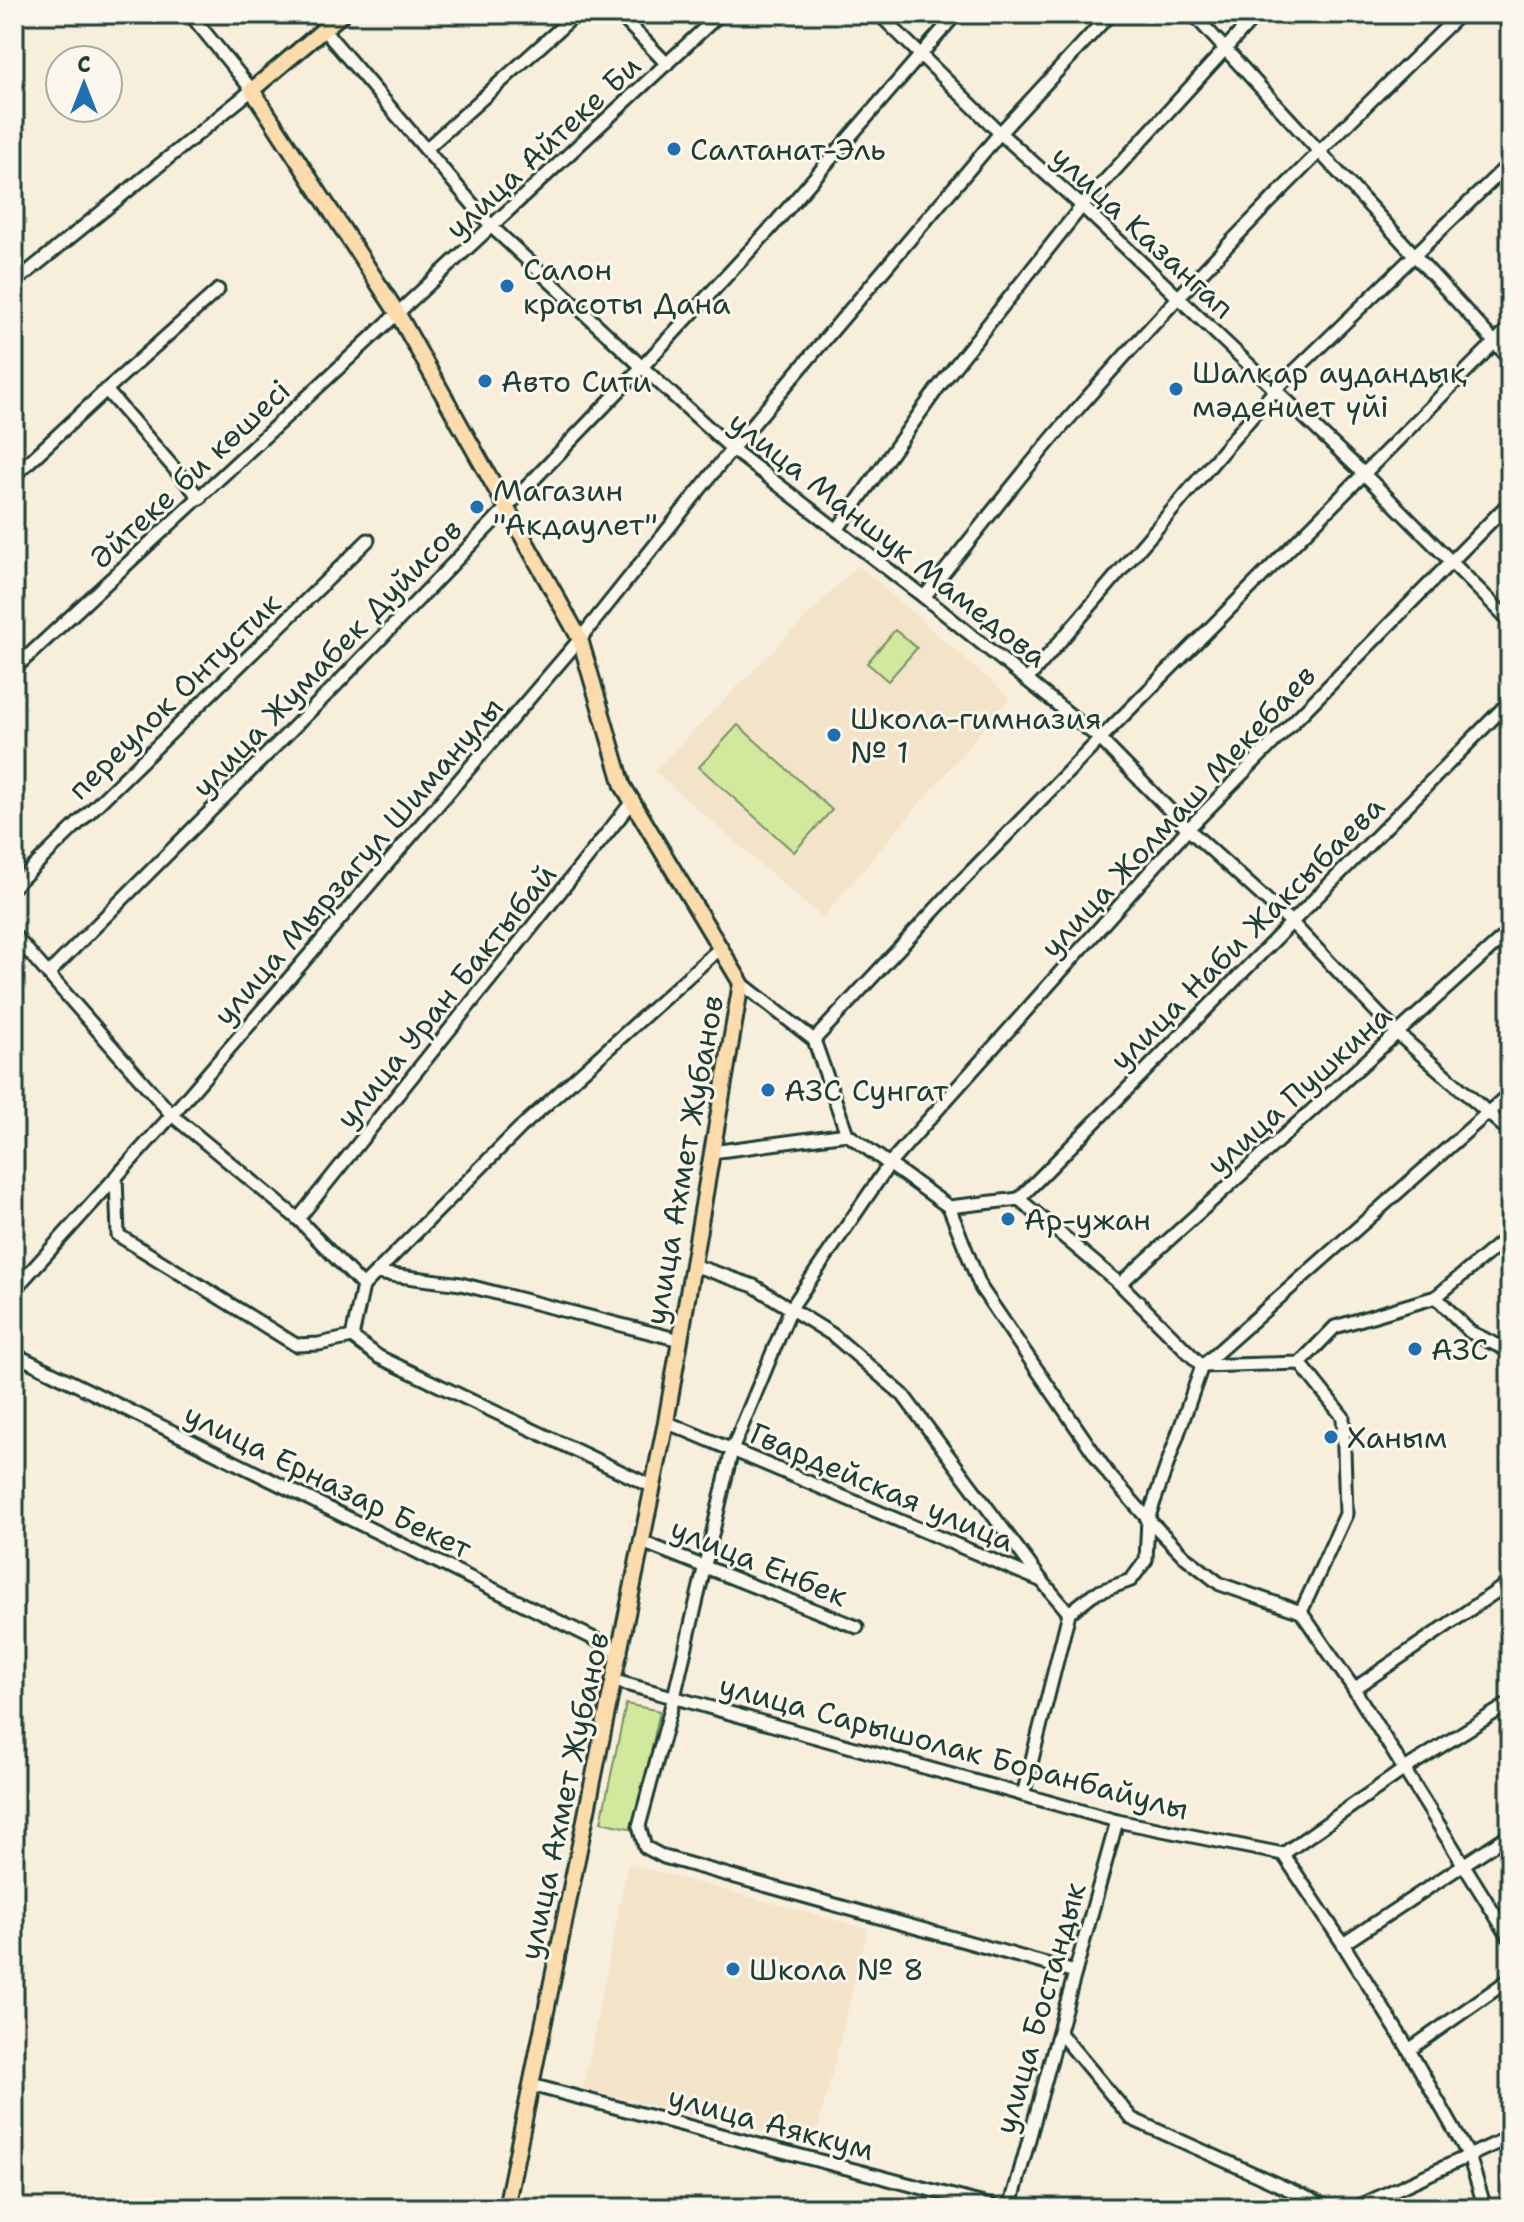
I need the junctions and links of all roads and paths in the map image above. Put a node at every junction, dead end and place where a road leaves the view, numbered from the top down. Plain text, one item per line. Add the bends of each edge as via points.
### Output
1 (190, 14) edge
2 (342, 14) edge
3 (582, 14) edge
4 (619, 14) edge
5 (720, 14) edge
6 (879, 14) edge
7 (956, 14) edge
8 (1110, 14) edge
9 (1193, 14) edge
10 (1257, 14) edge
11 (1460, 14) edge
12 (324, 30) junction
13 (1225, 49) junction
14 (920, 55) junction
15 (667, 64) junction
16 (252, 90) junction
17 (1000, 133) junction
18 (426, 149) junction
19 (1318, 151) junction
20 (1510, 163) edge
21 (1082, 206) junction
22 (492, 227) junction
23 (1415, 256) junction
24 (14, 283) edge
25 (218, 290) dead end
26 (1178, 298) junction
27 (398, 314) junction
28 (1510, 327) edge
29 (1496, 343) junction
30 (1510, 359) edge
31 (642, 367) junction
32 (106, 390) junction
33 (1275, 390) junction
34 (732, 449) junction
35 (1364, 474) junction
36 (14, 476) edge
37 (200, 498) junction
38 (1510, 502) edge
39 (506, 507) junction
40 (837, 530) junction
41 (368, 540) dead end
42 (1450, 561) junction
43 (924, 597) junction
44 (1510, 621) edge
45 (580, 639) junction
46 (14, 669) edge
47 (1027, 680) junction
48 (1510, 701) edge
49 (1100, 739) junction
50 (632, 802) junction
51 (1188, 829) junction
52 (14, 886) edge
53 (1291, 922) junction
54 (1510, 931) edge
55 (14, 935) edge
56 (720, 948) junction
57 (48, 974) junction
58 (741, 983) junction
59 (1398, 1034) junction
60 (814, 1040) junction
61 (1510, 1093) edge
62 (1488, 1112) junction
63 (172, 1115) junction
64 (1510, 1132) edge
65 (847, 1134) junction
66 (712, 1152) junction
67 (890, 1163) junction
68 (116, 1176) junction
69 (1019, 1199) junction
70 (949, 1207) junction
71 (298, 1219) junction
72 (1510, 1235) edge
73 (693, 1265) junction
74 (376, 1273) junction
75 (1120, 1284) junction
76 (363, 1286) junction
77 (14, 1290) edge
78 (1436, 1297) junction
79 (791, 1308) junction
80 (352, 1337) junction
81 (680, 1340) junction
82 (1507, 1347) edge
83 (14, 1354) edge
84 (1300, 1363) junction
85 (1202, 1366) junction
86 (666, 1422) junction
87 (732, 1450) junction
88 (653, 1487) junction
89 (1148, 1519) junction
90 (642, 1542) junction
91 (705, 1567) junction
92 (1042, 1581) junction
93 (1510, 1582) edge
94 (1301, 1612) junction
95 (1069, 1613) junction
96 (857, 1627) dead end
97 (621, 1652) junction
98 (615, 1681) junction
99 (1354, 1689) junction
100 (674, 1697) junction
101 (1510, 1703) edge
102 (1403, 1770) junction
103 (1023, 1795) junction
104 (1117, 1821) junction
105 (1510, 1834) edge
106 (1283, 1854) junction
107 (1464, 1866) junction
108 (1510, 1939) edge
109 (1343, 1944) junction
110 (1075, 1972) junction
111 (1510, 1979) edge
112 (1059, 2032) junction
113 (1409, 2050) junction
114 (531, 2085) junction
115 (1510, 2137) edge
116 (1469, 2156) junction
117 (506, 2208) edge
118 (999, 2208) edge
119 (1010, 2208) edge
120 (1330, 2208) edge
121 (1355, 2208) edge
122 (1480, 2208) edge

1 - 16 street
2 - 12 main road
3 - 18 street
4 - 15 street
5 - 15 street, улица Айтеке Би
6 - 14 street, улица Казангап
7 - 14 street, улица Жумабек Дуйисов
8 - 17 street, улица Мырзагул Шиманулы
9 - 13 street
10 - 13 street
11 - 19 street
12 - 16 main road
12 - 18 street, улица Маншук Мамедова
13 - 19 street
13 - 21 street
14 - 17 street, улица Казангап
14 - 31 street, улица Жумабек Дуйисов
15 - 22 street, улица Айтеке Би
16 - 24 street
16 - 27 main road, улица Ахмет Жубанов
17 - 21 street, улица Казангап
17 - 34 street, улица Мырзагул Шиманулы
18 - 22 street, улица Маншук Мамедова
19 - 23 street
19 - 26 street
20 - 23 street
21 - 26 street, улица Казангап
21 - 40 street via 937,389
22 - 27 street, улица Айтеке Би
22 - 31 street, улица Маншук Мамедова
23 - 29 street
23 - 33 street
25 - 32 street
26 - 33 street, улица Казангап
26 - 43 street via 1072,415
27 - 37 street, Әйтеке би көшесі
27 - 39 main road, улица Ахмет Жубанов
28 - 29 street
29 - 30 street
29 - 35 street
31 - 34 street, улица Маншук Мамедова
31 - 39 street, улица Жумабек Дуйисов
32 - 36 street
32 - 37 street
33 - 35 street, улица Казангап
33 - 47 street
34 - 40 street, улица Маншук Мамедова
34 - 45 street, улица Мырзагул Шиманулы
35 - 42 street, улица Казангап
35 - 49 street
37 - 46 street, Әйтеке би көшесі
38 - 42 street, улица Жолмаш Мекебаев
39 - 45 main road, улица Ахмет Жубанов
39 - 57 street, улица Жумабек Дуйисов
40 - 43 street, улица Маншук Мамедова
41 - 52 street, переулок Онтустик
42 - 44 street, улица Казангап
42 - 51 street, улица Жолмаш Мекебаев
43 - 47 street, улица Маншук Мамедова
45 - 50 main road, улица Ахмет Жубанов
45 - 63 street, улица Мырзагул Шиманулы
47 - 49 street, улица Маншук Мамедова
48 - 53 street, улица Наби Жаксыбаева
49 - 51 street, улица Маншук Мамедова
49 - 60 street
50 - 56 main road, улица Ахмет Жубанов
50 - 71 street, улица Уран Бактыбай
51 - 53 street, улица Маншук Мамедова
51 - 67 street, улица Жолмаш Мекебаев
53 - 59 street, улица Маншук Мамедова
53 - 69 street, улица Наби Жаксыбаева
54 - 59 street, улица Пушкина
55 - 57 street
56 - 58 main road, улица Ахмет Жубанов
56 - 74 street via 520,1128
57 - 63 street
58 - 60 street
58 - 66 main road, улица Ахмет Жубанов
59 - 62 street, улица Маншук Мамедова
59 - 75 street, улица Пушкина
60 - 65 street
61 - 62 street
62 - 64 street, улица Маншук Мамедова
62 - 85 street
63 - 68 street
63 - 71 street
65 - 66 street
65 - 67 street
66 - 73 main road, улица Ахмет Жубанов
67 - 70 street
67 - 79 street, улица Жолмаш Мекебаев
68 - 77 street
68 - 80 street via 118,1235 296,1345
69 - 70 street
69 - 75 street
70 - 89 street via 981,1288 1109,1475
71 - 76 street
72 - 78 street
73 - 79 street via 754,1286
73 - 81 main road, улица Ахмет Жубанов
74 - 76 street
74 - 81 street via 461,1284
75 - 85 street
76 - 80 street
78 - 82 street via 1470,1332
78 - 84 street via 1335,1327
79 - 87 street, улица Жолмаш Мекебаев
79 - 92 street via 833,1335 903,1395
80 - 88 street via 379,1357
81 - 86 main road, улица Ахмет Жубанов
83 - 97 street, улица Ерназар Бекет
84 - 85 street
84 - 94 street via 1343,1417 1346,1514
85 - 89 street
86 - 87 street, Гвардейская улица
86 - 88 main road, улица Ахмет Жубанов
87 - 91 street, улица Жолмаш Мекебаев
87 - 92 street, Гвардейская улица
88 - 90 main road, улица Ахмет Жубанов
89 - 94 street via 1220,1584
89 - 95 street via 1146,1560 1131,1580 1093,1594
90 - 91 street, улица Енбек
90 - 97 main road, улица Ахмет Жубанов
91 - 96 street, улица Енбек
91 - 100 street, улица Жолмаш Мекебаев
92 - 95 street, Гвардейская улица
93 - 99 street
94 - 99 street
95 - 103 street
97 - 98 main road, улица Ахмет Жубанов
98 - 100 street, улица Сарышолак Боранбайулы
98 - 114 main road, улица Ахмет Жубанов
99 - 102 street
100 - 103 street, улица Сарышолак Боранбайулы
100 - 110 street, улица Жолмаш Мекебаев via 639,1826 645,1847 664,1857
101 - 102 street
102 - 106 street
102 - 107 street
103 - 104 street, улица Сарышолак Боранбайулы
104 - 106 street, улица Сарышолак Боранбайулы
104 - 110 street, улица Бостандык
105 - 107 street
106 - 109 street
107 - 108 street
107 - 109 street
109 - 113 street
110 - 112 street, улица Бостандык
111 - 113 street
112 - 119 street, улица Бостандык
112 - 120 street via 1132,2119
113 - 116 street
114 - 117 main road, улица Ахмет Жубанов
114 - 118 street, улица Аяккум
115 - 116 street
116 - 121 street
116 - 122 street via 1482,2198

